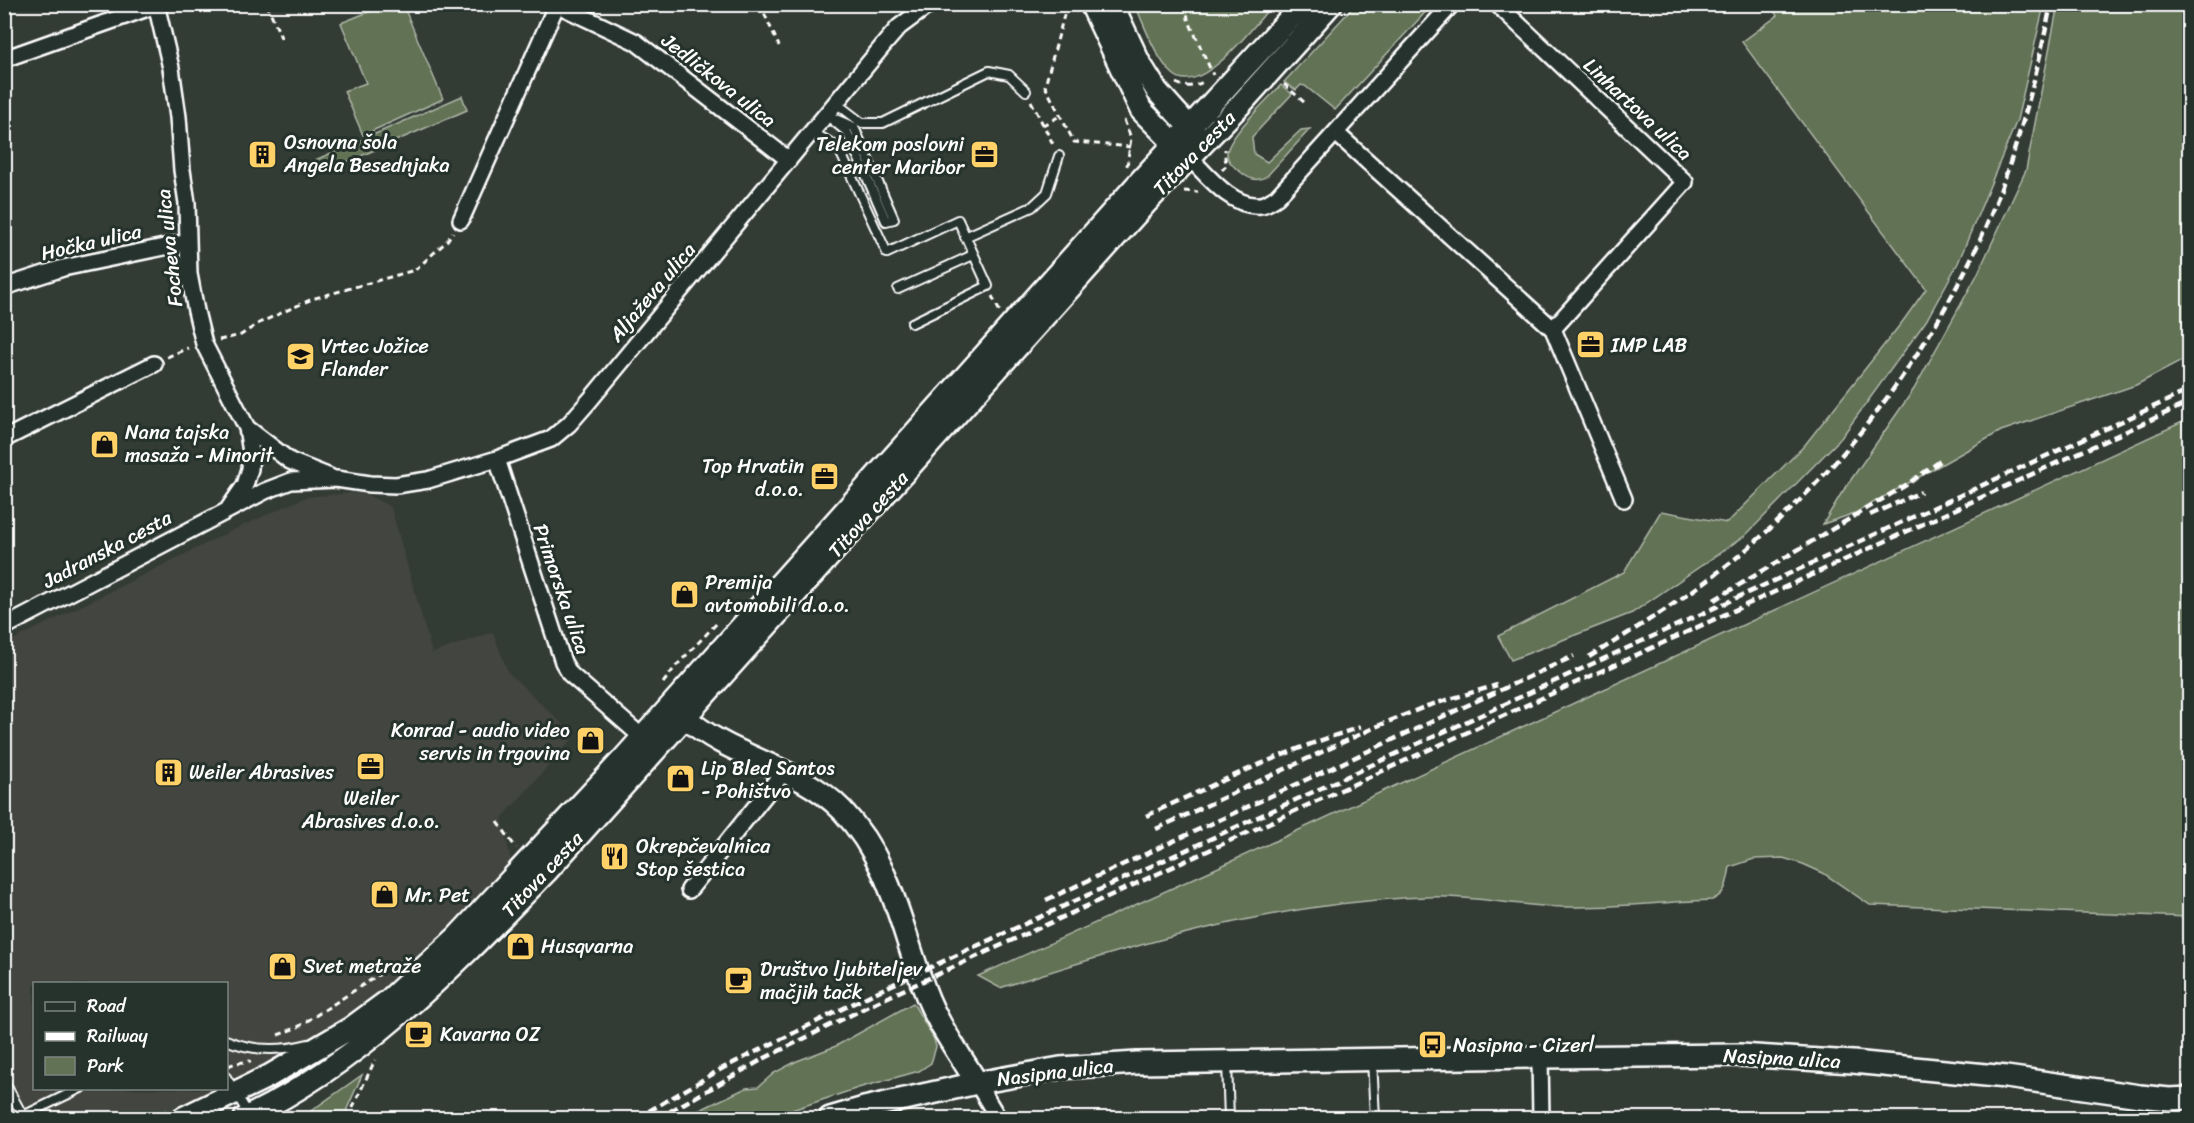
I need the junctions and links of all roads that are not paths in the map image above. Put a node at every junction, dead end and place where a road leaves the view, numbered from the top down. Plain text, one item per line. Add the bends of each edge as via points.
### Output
1 (930, 4) edge
2 (1091, 4) edge
3 (1112, 4) edge
4 (1303, 4) edge
5 (1331, 4) edge
6 (1452, 4) edge
7 (1497, 4) edge
8 (156, 5) edge
9 (557, 5) edge
10 (4, 59) edge
11 (1026, 91) road end
12 (836, 103) junction
13 (826, 115) junction
14 (812, 132) junction
15 (1336, 133) junction
16 (1189, 143) junction
17 (1059, 156) road end
18 (789, 160) junction
19 (461, 220) road end
20 (965, 237) junction
21 (188, 242) junction
22 (974, 255) junction
23 (4, 287) edge
24 (898, 289) dead end
25 (912, 323) dead end
26 (1553, 329) junction
27 (154, 364) road end
28 (247, 428) junction
29 (4, 439) edge
30 (498, 459) junction
31 (336, 479) junction
32 (1624, 499) dead end
33 (229, 508) junction
34 (4, 627) edge
35 (686, 717) junction
36 (642, 737) junction
37 (785, 770) junction
38 (689, 890) dead end
39 (351, 1028) junction
40 (228, 1041) edge
41 (1540, 1056) junction
42 (1372, 1060) junction
43 (1227, 1062) junction
44 (4, 1081) edge
45 (977, 1083) junction
46 (231, 1085) edge
47 (79, 1090) edge
48 (224, 1090) edge
49 (2190, 1098) edge
50 (23, 1117) edge
51 (249, 1118) edge
52 (183, 1119) edge
53 (830, 1119) edge
54 (998, 1119) edge
55 (1229, 1119) edge
56 (1375, 1119) edge
57 (1540, 1119) edge

1 - 12 street, Aljaževa ulica via 899,27
2 - 16 main road via 1141,110
3 - 16 main road via 1139,62
4 - 16 main road, Titova cesta
5 - 16 main road, Titova cesta
6 - 15 street
7 - 26 street, Linhartova ulica via 1685,182
8 - 10 street
8 - 21 street, Focheva ulica via 178,117
9 - 18 street, Jedličkova ulica via 636,42
9 - 19 street
11 - 12 lane via 1009,75 989,71 883,123 862,123
12 - 13 street, Aljaževa ulica
13 - 13 lane via 847,132 886,221 894,219 854,127
13 - 14 street, Aljaževa ulica
14 - 18 street, Aljaževa ulica
14 - 20 lane via 838,147 887,253 958,220
15 - 16 street via 1277,197 1261,205 1239,201 1212,180
15 - 26 street
16 - 35 main road, Titova cesta
16 - 36 main road, Titova cesta
17 - 20 lane via 1047,193 1032,207
18 - 30 street, Aljaževa ulica via 569,424 551,439
20 - 22 lane
21 - 23 street, Hočka ulica via 63,268
21 - 28 street, Focheva ulica via 189,274 204,344
22 - 24 lane
22 - 25 lane via 988,286
26 - 32 street
27 - 29 street
28 - 31 street, Aljaževa ulica via 290,461
28 - 33 street, Focheva ulica via 250,469
30 - 31 street, Aljaževa ulica via 428,480 396,485
30 - 36 street, Primorska ulica via 562,662 570,674
31 - 33 street, Aljaževa ulica via 291,481
33 - 34 street, Jadranska cesta
35 - 37 main road, Nasipna ulica via 699,730 728,746
35 - 51 main road, Titova cesta via 471,950 368,1042
36 - 39 main road, Titova cesta via 457,937 389,1000
37 - 38 street
37 - 45 main road, Nasipna ulica via 825,794 871,847 885,873 926,993
39 - 40 lane via 296,1048 252,1048
39 - 46 main road, Titova cesta via 269,1076
41 - 42 main road, Nasipna ulica
41 - 49 main road, Nasipna ulica via 1740,1055 1831,1060 2006,1077 2150,1097
41 - 57 street
42 - 43 main road, Nasipna ulica
42 - 56 lane
43 - 45 main road, Nasipna ulica via 1060,1068
43 - 55 lane
44 - 50 lane
45 - 53 main road
45 - 54 street
46 - 51 lane
47 - 50 lane
48 - 52 main road, Titova cesta

